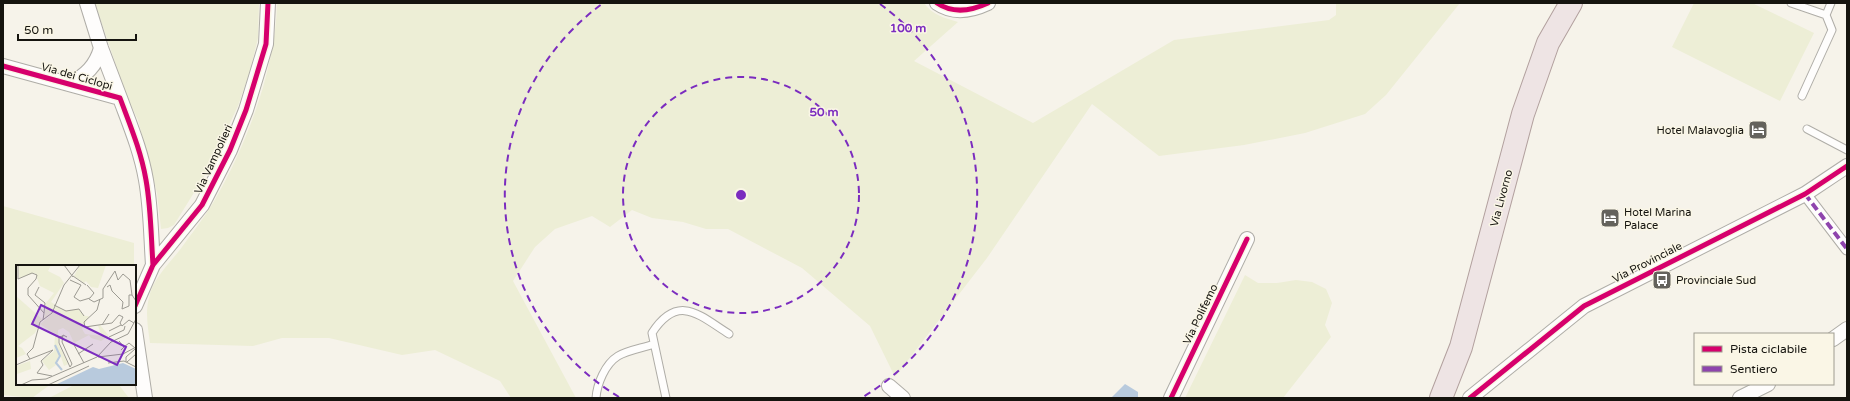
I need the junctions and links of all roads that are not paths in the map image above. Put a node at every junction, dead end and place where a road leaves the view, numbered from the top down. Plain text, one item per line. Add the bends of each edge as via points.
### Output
1 (87, 3) edge
2 (268, 3) edge
3 (937, 3) edge
4 (988, 3) edge
5 (1571, 3) edge
6 (1791, 3) edge
7 (1831, 3) edge
8 (1826, 15) junction
9 (101, 48) junction
10 (3, 66) edge
11 (70, 84) junction
12 (1802, 96) dead end
13 (120, 98) junction
14 (1807, 129) dead end
15 (1847, 150) edge
16 (1847, 166) edge
17 (1805, 194) junction
18 (1247, 239) dead end
19 (1847, 249) edge
20 (153, 265) junction
21 (136, 304) edge
22 (1847, 329) edge
23 (729, 334) dead end
24 (136, 336) edge
25 (1834, 338) edge
26 (654, 344) junction
27 (1766, 385) edge
28 (889, 386) dead end
29 (146, 398) edge
30 (596, 398) edge
31 (666, 398) edge
32 (903, 398) edge
33 (1171, 398) edge
34 (1441, 398) edge
35 (1470, 398) edge
36 (1740, 398) edge

1 - 9 street
2 - 20 street, Via Vampolieri via 266,44 246,110 230,150 202,205
3 - 4 street via 944,8 963,11
5 - 34 main road, Via Livorno via 1548,43 1524,114 1461,346
6 - 8 lane
7 - 8 lane
8 - 12 lane via 1832,30
9 - 11 street via 98,60 86,75
9 - 13 street
10 - 11 street, Via dei Ciclopi
11 - 13 street, Via dei Ciclopi
13 - 20 street, Via dei Ciclopi via 138,148 146,180
14 - 15 lane
16 - 17 street, Via Provinciale
17 - 19 street
17 - 35 street, Via Provinciale via 1584,306
18 - 33 street, Via Polifemo
20 - 21 street, Via Vampolieri
22 - 25 street
23 - 26 lane via 696,313 680,310 660,321 652,333
24 - 29 street
26 - 30 lane via 618,356 597,387
26 - 31 lane
27 - 36 street
28 - 32 street

